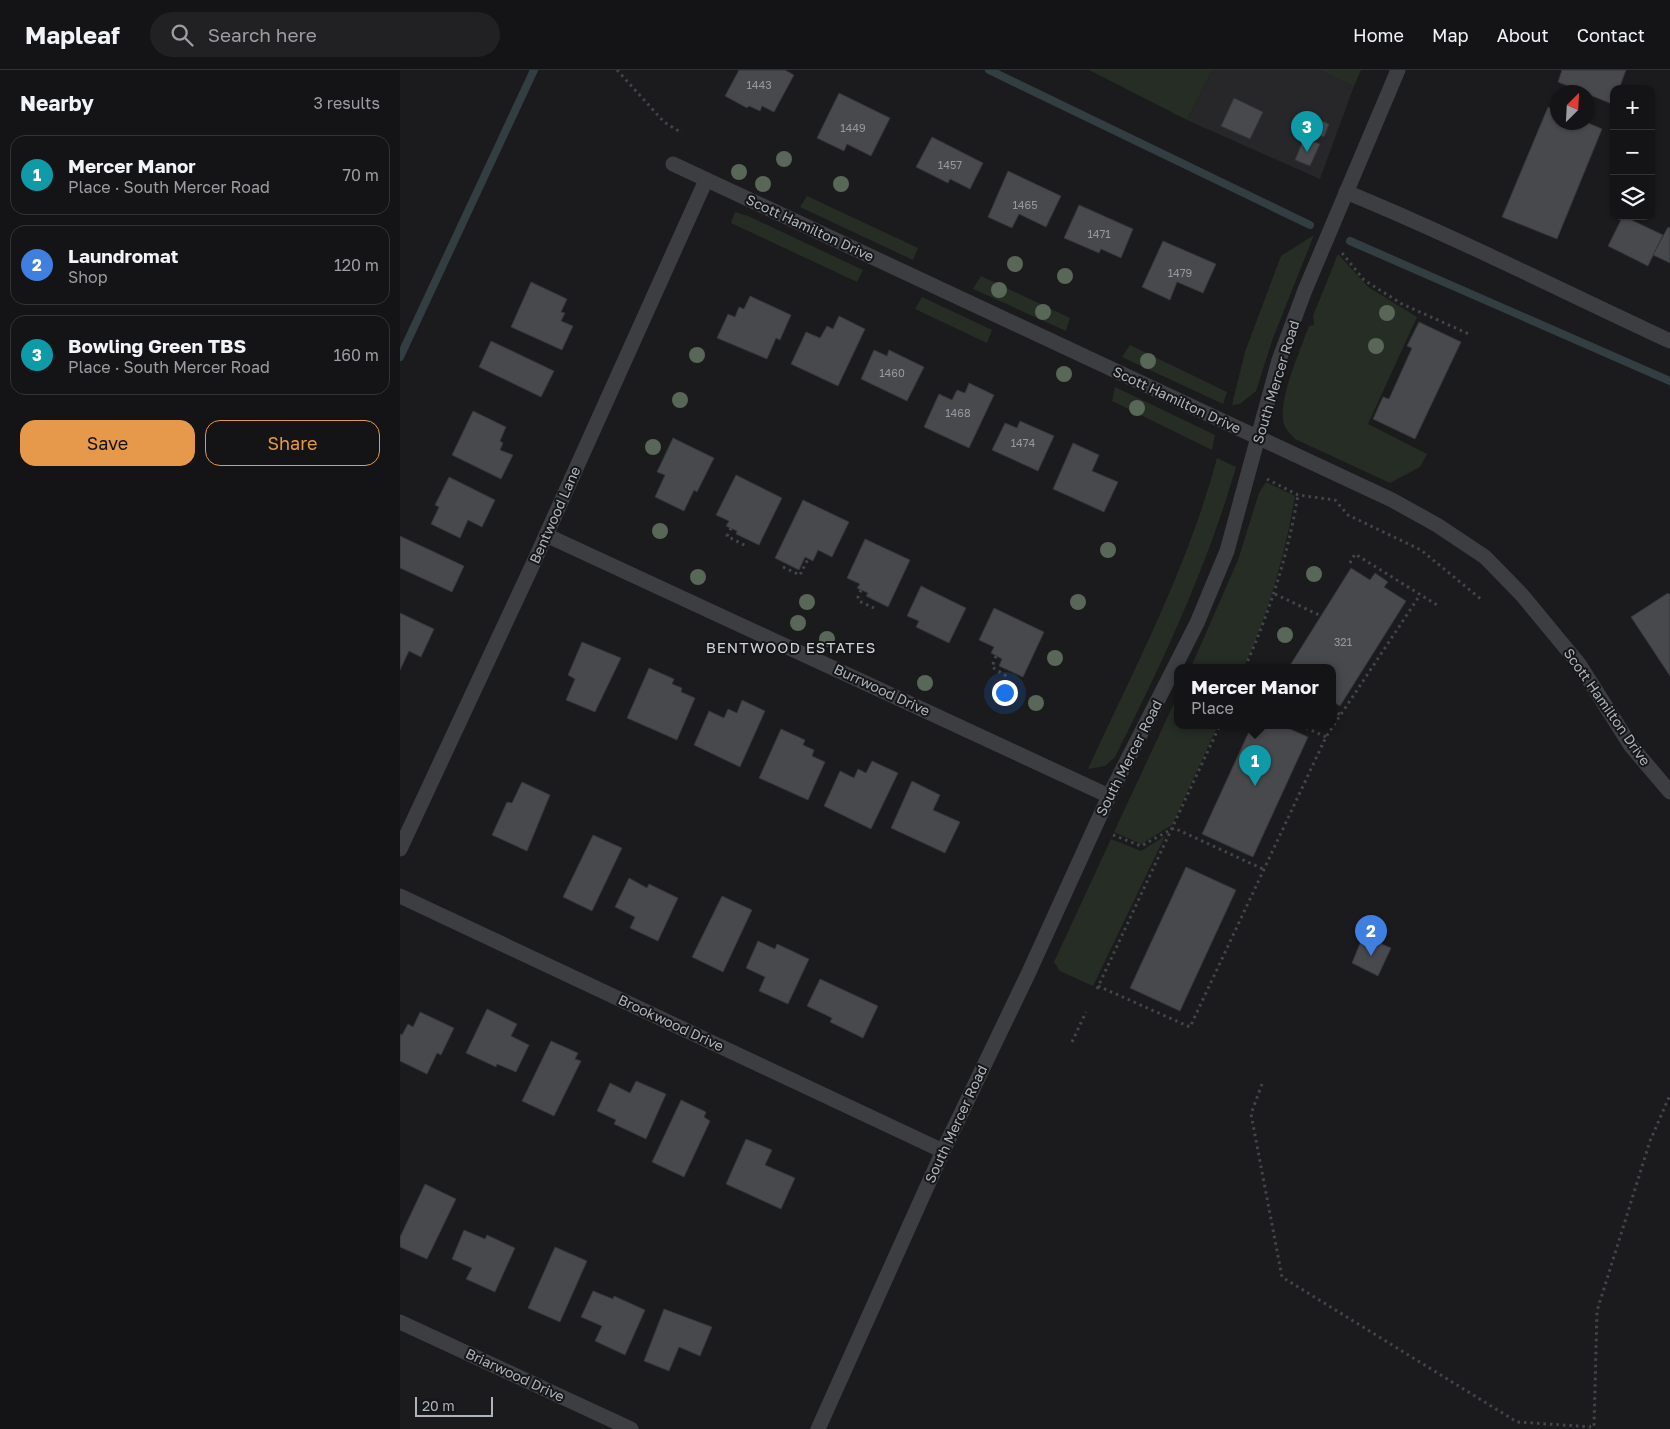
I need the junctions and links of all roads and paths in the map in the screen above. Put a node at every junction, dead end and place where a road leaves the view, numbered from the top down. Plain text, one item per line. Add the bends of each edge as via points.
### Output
1 (617, 70) edge
2 (1398, 70) edge
3 (682, 133) dead end
4 (673, 164) dead end
5 (706, 180) junction
6 (1346, 192) junction
7 (1323, 246) junction
8 (1469, 334) dead end
9 (1670, 341) edge
10 (1258, 438) junction
11 (1266, 479) dead end
12 (1298, 495) junction
13 (731, 528) dead end
14 (546, 535) junction
15 (746, 546) dead end
16 (808, 558) dead end
17 (1350, 563) dead end
18 (783, 567) dead end
19 (861, 590) dead end
20 (1275, 594) junction
21 (1420, 595) junction
22 (1482, 600) dead end
23 (1437, 605) dead end
24 (874, 608) dead end
25 (1321, 616) dead end
26 (996, 656) dead end
27 (1176, 664) edge
28 (1246, 664) edge
29 (1174, 667) edge
30 (1008, 677) dead end
31 (1336, 712) edge
32 (1340, 715) junction
33 (1336, 721) edge
34 (1218, 729) edge
35 (1309, 729) edge
36 (1331, 729) edge
37 (1326, 737) junction
38 (1670, 792) edge
39 (1109, 796) junction
40 (1174, 828) junction
41 (1113, 835) dead end
42 (400, 849) edge
43 (1263, 869) junction
44 (400, 896) edge
45 (1086, 1012) dead end
46 (1072, 1042) dead end
47 (1262, 1084) dead end
48 (1670, 1095) edge
49 (943, 1150) junction
50 (400, 1322) edge
51 (631, 1429) edge
52 (818, 1429) edge

1 - 3 path via 664,122
2 - 6 street, South Mercer Road
4 - 5 street, Scott Hamilton Drive
5 - 10 street, Scott Hamilton Drive
5 - 14 street, Bentwood Lane
6 - 7 street, South Mercer Road
6 - 9 street via 1435,229
7 - 8 path via 1345,254 1364,280 1402,304
7 - 10 street, South Mercer Road via 1279,360
10 - 27 street, South Mercer Road via 1227,550 1201,614
10 - 38 street, Scott Hamilton Drive via 1392,500 1438,525 1485,557 1522,595 1579,664 1630,746
11 - 12 path
12 - 20 path via 1293,528
12 - 22 path via 1335,500 1348,515 1421,550
13 - 15 path via 727,536
14 - 39 street, Burrwood Drive
14 - 42 street, Bentwood Lane
16 - 18 path via 800,575
17 - 21 path via 1356,554
19 - 24 path via 859,601
20 - 25 path
20 - 28 path
21 - 23 path
21 - 32 path
26 - 30 path via 992,667
29 - 39 street, South Mercer Road
31 - 32 path
32 - 33 path
34 - 40 path
35 - 37 path
36 - 37 path
37 - 43 path
39 - 49 street, South Mercer Road
40 - 41 path via 1141,846
40 - 43 path
40 - 43 path via 1098,987 1190,1026
44 - 49 street, Brookwood Drive
45 - 46 path
47 - 48 path via 1251,1114 1282,1277 1517,1422 1594,1427 1597,1311 1650,1141
49 - 52 street, South Mercer Road
50 - 51 street, Briarwood Drive

